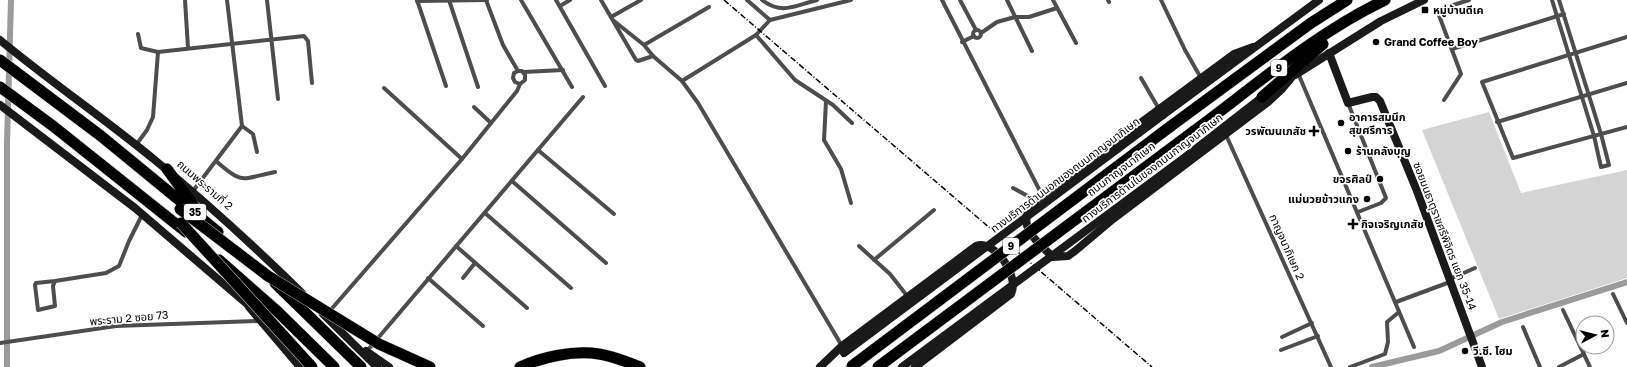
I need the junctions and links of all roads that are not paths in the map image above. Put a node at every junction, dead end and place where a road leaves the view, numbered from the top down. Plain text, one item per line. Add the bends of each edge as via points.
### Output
1 (185, 0) edge
2 (227, 0) edge
3 (266, 0) edge
4 (450, 0) edge
5 (486, 0) edge
6 (521, 0) edge
7 (556, 0) edge
8 (570, 0) edge
9 (601, 0) edge
10 (641, 0) edge
11 (747, 0) edge
12 (762, 0) edge
13 (817, 0) edge
14 (851, 0) edge
15 (942, 0) edge
16 (960, 0) edge
17 (1007, 0) edge
18 (1053, 0) edge
19 (1161, 0) edge
20 (1319, 0) edge
21 (1334, 0) edge
22 (1347, 0) edge
23 (1385, 0) edge
24 (1424, 0) edge
25 (1469, 0) edge
26 (1552, 0) edge
27 (1559, 0) edge
28 (417, 1) edge
29 (799, 2) edge
30 (560, 6) junction
31 (709, 7) dead end
32 (1057, 8) junction
33 (1366, 9) junction
34 (1564, 14) junction
35 (1557, 16) junction
36 (1015, 17) junction
37 (612, 19) junction
38 (770, 20) junction
39 (1303, 29) junction
40 (976, 30) junction
41 (981, 33) junction
42 (138, 34) dead end
43 (756, 35) junction
44 (974, 36) junction
45 (1627, 37) edge
46 (270, 39) junction
47 (0, 40) edge
48 (962, 42) junction
49 (232, 43) junction
50 (1076, 43) dead end
51 (644, 45) junction
52 (1253, 47) junction
53 (188, 48) junction
54 (1452, 48) junction
55 (1032, 51) dead end
56 (158, 52) junction
57 (1329, 53) junction
58 (1576, 53) junction
59 (1568, 55) junction
60 (653, 56) junction
61 (0, 60) edge
62 (0, 68) edge
63 (562, 70) junction
64 (518, 71) junction
65 (524, 72) junction
66 (1295, 75) junction
67 (1141, 78) dead end
68 (1201, 78) junction
69 (0, 81) edge
70 (682, 81) junction
71 (1627, 82) edge
72 (312, 83) dead end
73 (520, 84) junction
74 (446, 86) dead end
75 (605, 86) dead end
76 (0, 87) edge
77 (478, 87) dead end
78 (572, 87) dead end
79 (384, 88) dead end
80 (1588, 94) junction
81 (1581, 96) junction
82 (583, 97) dead end
83 (1262, 97) junction
84 (278, 99) dead end
85 (1444, 100) dead end
86 (826, 101) junction
87 (1348, 103) junction
88 (0, 105) edge
89 (474, 107) dead end
90 (1161, 112) junction
91 (1497, 122) junction
92 (491, 123) junction
93 (852, 123) dead end
94 (242, 126) junction
95 (1627, 127) edge
96 (1601, 134) junction
97 (1226, 135) junction
98 (1594, 136) junction
99 (136, 145) junction
100 (538, 150) junction
101 (257, 152) dead end
102 (462, 159) junction
103 (216, 161) junction
104 (167, 169) junction
105 (274, 172) dead end
106 (512, 181) junction
107 (1013, 188) dead end
108 (193, 191) junction
109 (1039, 198) junction
110 (851, 203) dead end
111 (934, 210) dead end
112 (1358, 212) junction
113 (484, 213) junction
114 (614, 214) dead end
115 (142, 215) junction
116 (204, 220) junction
117 (456, 246) junction
118 (859, 246) dead end
119 (874, 260) junction
120 (475, 263) junction
121 (606, 263) dead end
122 (1475, 268) dead end
123 (428, 278) junction
124 (463, 278) dead end
125 (1450, 280) junction
126 (54, 281) junction
127 (571, 288) dead end
128 (1613, 294) dead end
129 (908, 297) junction
130 (244, 301) junction
131 (1396, 302) junction
132 (527, 308) dead end
133 (1563, 310) dead end
134 (1399, 312) junction
135 (325, 316) junction
136 (259, 321) junction
137 (1312, 323) junction
138 (1627, 323) edge
139 (482, 326) dead end
140 (336, 327) junction
141 (1523, 327) dead end
142 (1575, 335) edge
143 (1318, 336) junction
144 (1282, 337) dead end
145 (1, 343) edge
146 (1414, 347) dead end
147 (843, 350) junction
148 (1281, 350) dead end
149 (367, 351) junction
150 (1582, 355) edge
151 (1584, 355) edge
152 (300, 367) edge
153 (313, 367) edge
154 (334, 367) edge
155 (360, 367) edge
156 (377, 367) edge
157 (389, 367) edge
158 (430, 367) edge
159 (520, 367) edge
160 (640, 367) edge
161 (820, 367) edge
162 (825, 367) edge
163 (852, 367) edge
164 (878, 367) edge
165 (902, 367) edge
166 (915, 367) edge
167 (1330, 367) edge
168 (1350, 367) edge
169 (1482, 367) edge
170 (1540, 367) edge
171 (1559, 367) edge
172 (1590, 367) edge

1 - 53 street
2 - 49 street
3 - 46 street
4 - 5 street
4 - 28 street
4 - 77 street
5 - 64 street via 503,45
6 - 63 street
7 - 30 street
8 - 30 street
9 - 37 street
10 - 37 street
11 - 38 street
12 - 29 street via 777,9
13 - 29 street
14 - 38 street
15 - 48 street
16 - 40 street
17 - 36 street
18 - 32 street
19 - 68 street
20 - 52 main road, ทางบริการด้านนอกของถนนกาญจนาภิเษก
21 - 39 highway
22 - 39 highway, ถนนกาญจนาภิเษก / 9
23 - 33 highway, ถนนกาญจนาภิเษก / 9
24 - 57 main road, ทางบริการด้านในของถนนกาญจนาภิเษก via 1381,21
25 - 54 street via 1437,10
26 - 35 street
27 - 34 street
28 - 74 street
30 - 75 street
31 - 51 street
32 - 36 street via 1029,17
32 - 50 street
33 - 83 highway
33 - 164 highway, ถนนกาญจนาภิเษก / 9, bridge via 1329,32 1194,131
34 - 35 street
34 - 58 street
35 - 54 street
35 - 59 street
36 - 41 street via 992,24
36 - 55 street
37 - 51 street
37 - 60 street via 636,60
38 - 43 street
39 - 163 highway, ถนนกาญจนาภิเษก / 9, bridge
40 - 41 street
40 - 44 street
41 - 44 street via 978,38
42 - 56 street via 141,48
43 - 70 street
43 - 86 street via 795,80
44 - 48 street
45 - 58 street
46 - 49 street
46 - 72 street via 304,36 307,38
46 - 84 street
47 - 99 main road, ถนนพระรามที่ 2 / 35
48 - 109 street
49 - 53 street
49 - 94 street
51 - 60 street
52 - 68 main road via 1234,54
52 - 90 main road, ทางบริการด้านนอกของถนนกาญจนาภิเษก
53 - 56 street
54 - 85 street via 1461,74
56 - 99 street via 153,117
57 - 66 main road, ทางบริการด้านในของถนนกาญจนาภิเษก
57 - 87 main road
58 - 59 street
58 - 80 street
59 - 81 street
59 - 91 street via 1482,82
60 - 70 street
61 - 116 highway, 35 via 101,136
62 - 158 highway, bridge via 116,156 253,266 379,344
63 - 65 street
63 - 78 street
64 - 65 street
64 - 73 street via 514,73 513,78
65 - 73 street via 526,78
66 - 83 main road, ทางบริการด้านในของถนนกาญจนาภิเษก
66 - 97 main road via 1268,102
66 - 112 street
67 - 90 street
68 - 90 main road
69 - 153 highway, bridge via 106,161 181,223
70 - 147 street via 698,103
71 - 80 street
73 - 92 street
76 - 154 highway, 35 via 205,248 278,312
79 - 102 street
80 - 81 street
80 - 96 street
81 - 91 street
81 - 98 street
82 - 100 street
83 - 165 main road, ทางบริการด้านในของถนนกาญจนาภิเษก, bridge via 1188,156
86 - 93 street via 839,109
86 - 110 street via 824,140 841,169
87 - 112 street via 1386,198 1381,203
87 - 125 main road, ซอยมนธาตุราชศรีพิจิตร แยก 35-14 via 1372,97 1380,101
88 - 115 main road
89 - 92 street
90 - 109 main road
90 - 147 main road, ทางบริการด้านนอกของถนนกาญจนาภิเษก, bridge
91 - 98 street via 1513,158
92 - 102 street
94 - 101 street via 253,134
94 - 103 street
95 - 96 street
96 - 98 street
96 - 98 street via 1609,164 1605,167 1602,167
97 - 109 main road via 1068,256 1052,257 1036,242 1026,225 1025,215 1028,208
97 - 137 street, กาญจนาภิเษก 2
99 - 104 main road, ถนนพระรามที่ 2 / 35
100 - 106 street
100 - 114 street
102 - 135 street
103 - 105 street via 234,177 243,179
103 - 108 street
104 - 108 main road, ถนนพระรามที่ 2 / 35
104 - 116 highway
106 - 113 street
106 - 121 street
107 - 109 street
108 - 135 main road, ถนนพระรามที่ 2 / 35 via 252,244
111 - 119 street
112 - 131 street
113 - 117 street
113 - 127 street
115 - 126 street via 120,266 114,270
115 - 130 main road
116 - 155 highway, 35 via 269,277
117 - 120 street
117 - 123 street
118 - 119 street
119 - 129 street via 890,274
120 - 124 street
120 - 132 street
122 - 125 street
123 - 139 street
123 - 149 street
125 - 131 street
125 - 169 main road, ซอยมนธาตุราชศรีพิจิตร แยก 35-14
126 - 126 street via 55,306 38,310 36,283
128 - 138 street
129 - 147 main road
129 - 166 main road via 982,244 987,245 1001,258 1014,280 1011,294
130 - 136 main road
130 - 153 main road
131 - 134 street
133 - 142 street
134 - 146 street
134 - 168 street via 1387,322 1388,342 1385,354
135 - 140 main road, ถนนพระรามที่ 2 / 35
136 - 145 street, พระราม 2 ซอย 73 via 116,326
136 - 152 main road
137 - 143 street, กาญจนาภิเษก 2
137 - 144 street
140 - 149 main road
140 - 156 main road, ถนนพระรามที่ 2 / 35
141 - 170 street
143 - 148 street
143 - 167 street, กาญจนาภิเษก 2
147 - 161 main road
147 - 162 main road, ทางบริการด้านนอกของถนนกาญจนาภิเษก
149 - 157 main road
150 - 171 street
151 - 172 street
159 - 160 highway via 534,361 567,354 599,354

